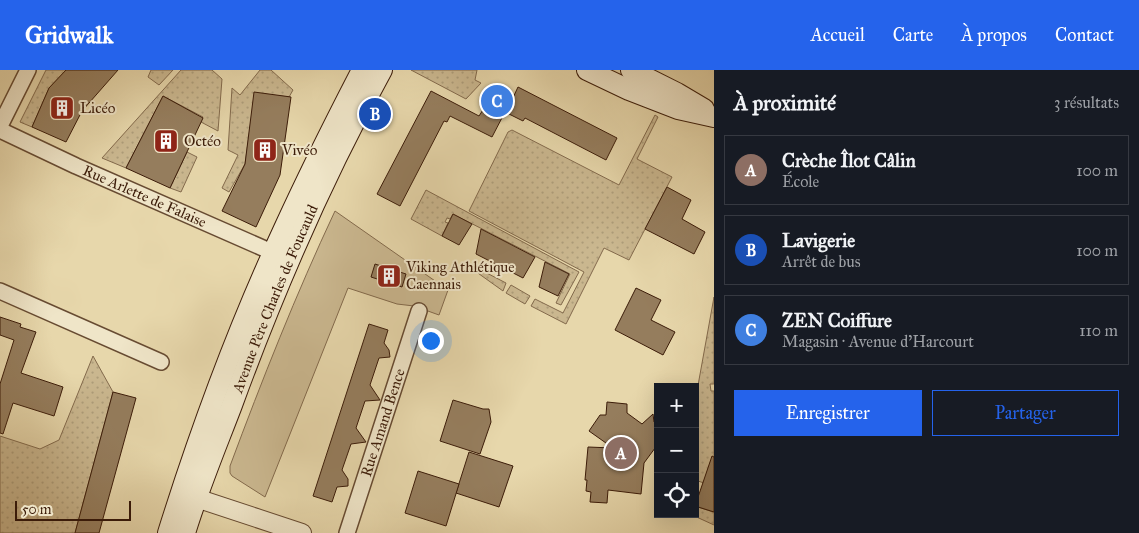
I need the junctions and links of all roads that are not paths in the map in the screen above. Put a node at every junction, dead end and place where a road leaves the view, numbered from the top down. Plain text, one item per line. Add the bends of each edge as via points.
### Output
1 (28, 70) edge
2 (362, 70) edge
3 (382, 70) edge
4 (587, 70) edge
5 (631, 70) edge
6 (357, 97) junction
7 (714, 116) edge
8 (0, 128) edge
9 (281, 256) junction
10 (0, 291) edge
11 (419, 312) dead end
12 (161, 362) dead end
13 (189, 495) junction
14 (168, 533) edge
15 (185, 533) edge
16 (302, 533) edge
17 (347, 533) edge

1 - 8 street
2 - 6 main road, Avenue Père Charles de Foucauld
3 - 6 main road, Avenue Père Charles de Foucauld
4 - 7 main road via 678,109
5 - 7 main road
6 - 9 main road, Avenue Père Charles de Foucauld via 300,194
8 - 9 street, Rue Arlette de Falaise via 76,166
9 - 13 main road, Avenue Père Charles de Foucauld via 226,368
10 - 12 street
11 - 17 street, Rue Amand Bence
13 - 14 main road, Avenue Père Charles de Foucauld
13 - 15 main road, Avenue Père Charles de Foucauld
13 - 16 street

